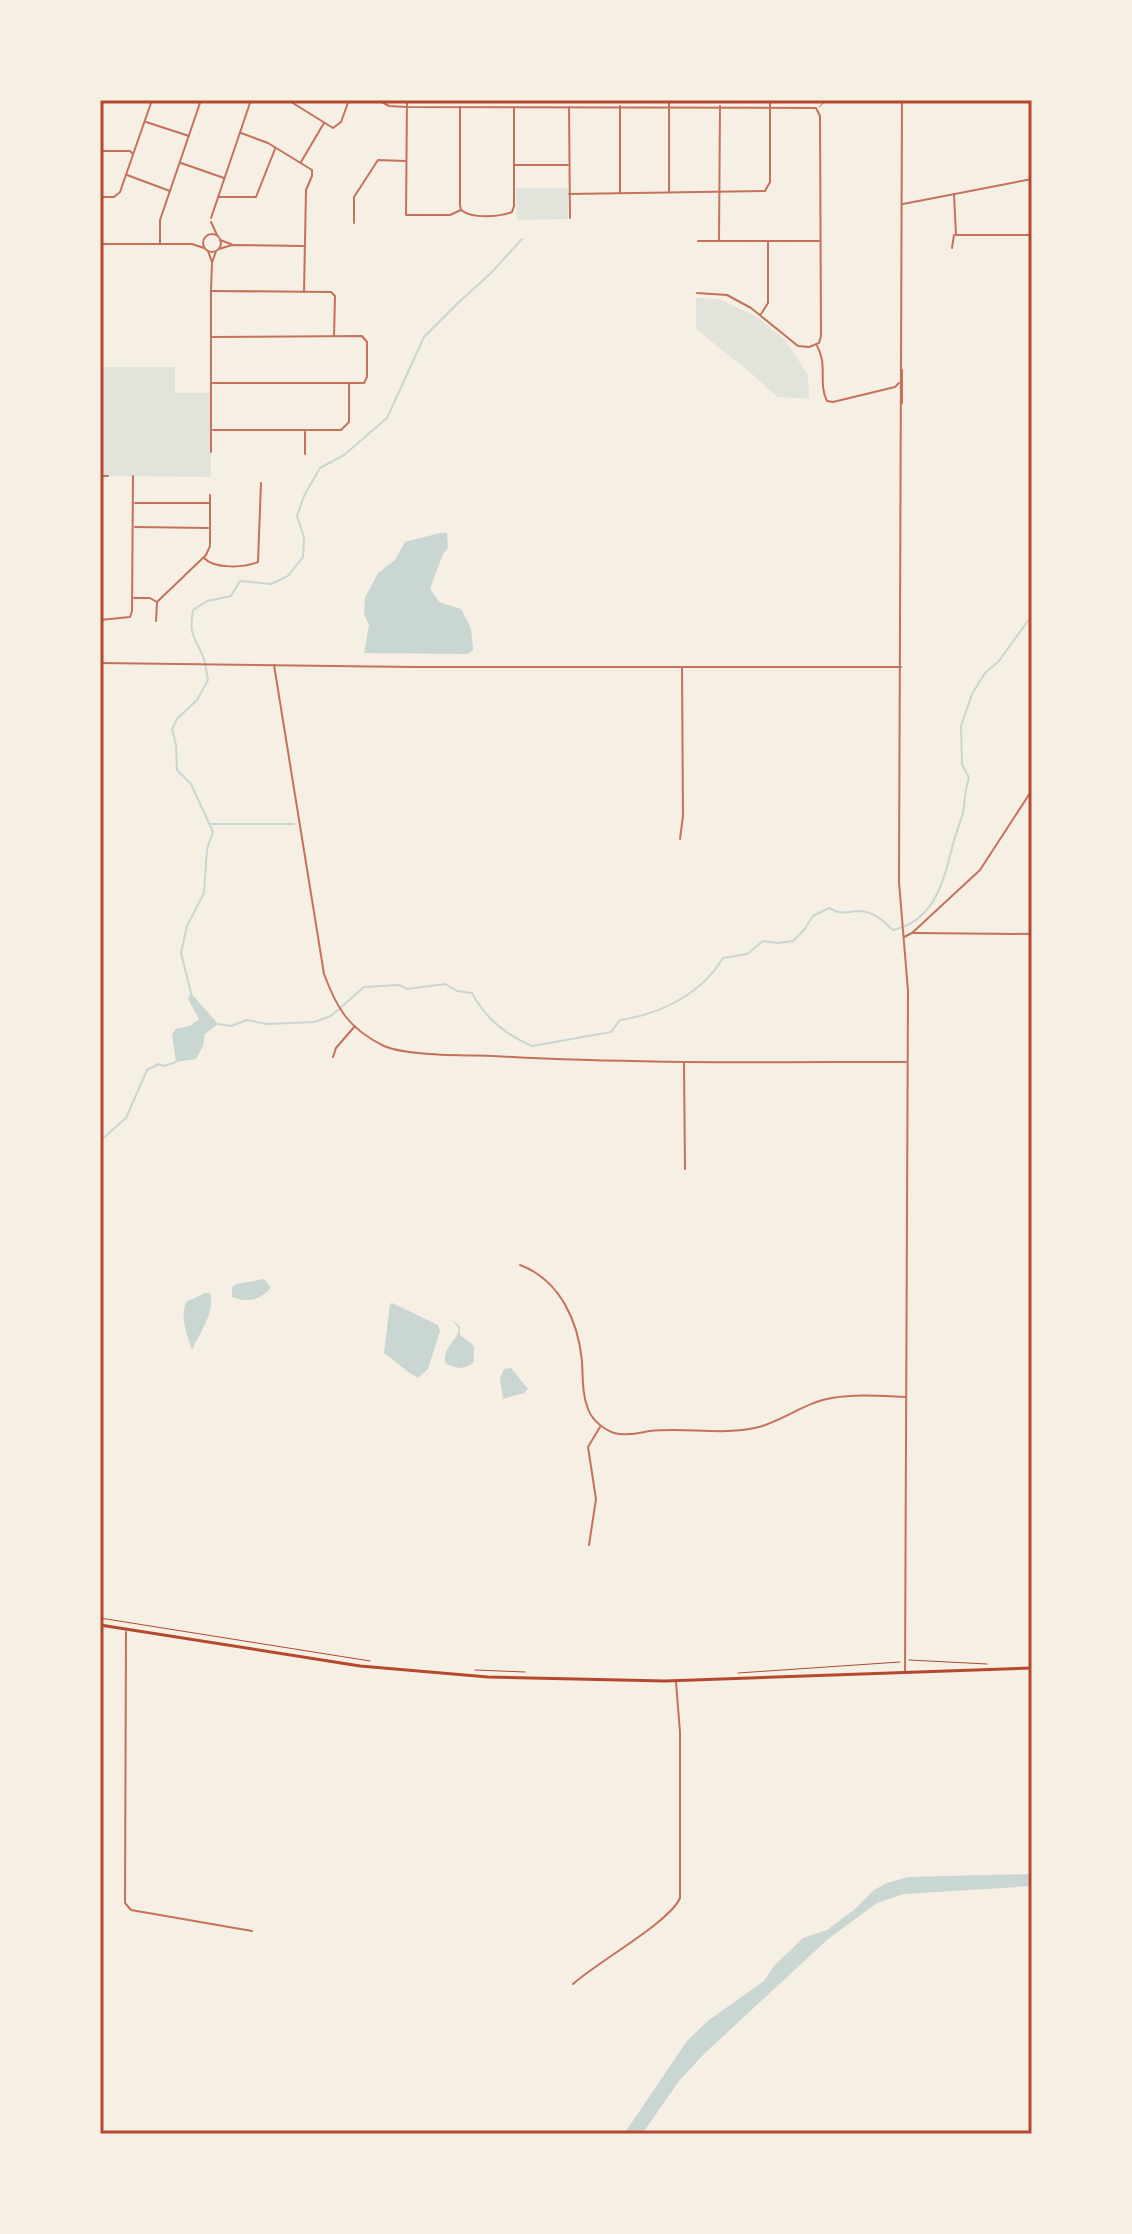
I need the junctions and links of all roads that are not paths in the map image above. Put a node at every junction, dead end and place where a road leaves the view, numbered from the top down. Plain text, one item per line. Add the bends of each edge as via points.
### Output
1 (104, 100) edge
2 (152, 100) edge
3 (201, 100) edge
4 (251, 100) edge
5 (288, 100) edge
6 (349, 100) edge
7 (378, 100) edge
8 (407, 100) edge
9 (438, 100) edge
10 (569, 100) edge
11 (669, 100) edge
12 (770, 100) edge
13 (844, 100) edge
14 (902, 100) edge
15 (620, 106) junction
16 (669, 106) junction
17 (720, 106) junction
18 (770, 106) junction
19 (407, 107) junction
20 (438, 107) junction
21 (460, 107) junction
22 (515, 107) junction
23 (569, 107) junction
24 (817, 109) junction
25 (100, 111) edge
26 (145, 121) junction
27 (324, 123) junction
28 (240, 132) junction
29 (189, 136) junction
30 (276, 148) junction
31 (100, 151) edge
32 (133, 154) junction
33 (406, 161) junction
34 (180, 163) junction
35 (300, 163) junction
36 (515, 165) junction
37 (569, 165) junction
38 (126, 175) junction
39 (225, 178) junction
40 (1032, 179) edge
41 (170, 191) junction
42 (720, 192) junction
43 (620, 193) junction
44 (669, 193) junction
45 (569, 194) junction
46 (954, 194) junction
47 (100, 197) edge
48 (219, 197) junction
49 (902, 204) junction
50 (461, 210) junction
51 (570, 218) dead end
52 (211, 220) junction
53 (354, 223) dead end
54 (955, 234) junction
55 (208, 235) junction
56 (217, 235) junction
57 (1032, 235) edge
58 (204, 238) junction
59 (220, 240) junction
60 (698, 241) dead end
61 (719, 241) junction
62 (768, 241) junction
63 (821, 241) junction
64 (100, 244) edge
65 (160, 244) junction
66 (192, 244) junction
67 (232, 245) junction
68 (304, 246) junction
69 (204, 248) junction
70 (952, 248) dead end
71 (217, 250) junction
72 (208, 251) junction
73 (212, 263) junction
74 (211, 291) junction
75 (304, 292) junction
76 (697, 293) dead end
77 (761, 314) junction
78 (211, 337) junction
79 (334, 337) junction
80 (816, 345) junction
81 (901, 365) junction
82 (900, 382) junction
83 (211, 383) junction
84 (349, 384) junction
85 (901, 409) junction
86 (211, 430) junction
87 (305, 431) junction
88 (211, 452) dead end
89 (305, 454) dead end
90 (100, 476) edge
91 (108, 476) dead end
92 (133, 476) dead end
93 (261, 483) dead end
94 (210, 495) dead end
95 (133, 503) junction
96 (210, 503) junction
97 (133, 527) junction
98 (210, 528) junction
99 (204, 558) junction
100 (132, 597) junction
101 (157, 602) junction
102 (100, 620) edge
103 (156, 621) dead end
104 (100, 663) edge
105 (274, 665) junction
106 (901, 667) junction
107 (682, 668) junction
108 (1032, 790) edge
109 (680, 839) dead end
110 (912, 933) junction
111 (1032, 934) edge
112 (903, 937) junction
113 (355, 1026) junction
114 (333, 1057) dead end
115 (684, 1062) junction
116 (906, 1062) junction
117 (685, 1169) dead end
118 (520, 1265) dead end
119 (905, 1397) junction
120 (600, 1426) junction
121 (589, 1545) dead end
122 (100, 1625) edge
123 (126, 1630) junction
124 (1032, 1668) edge
125 (905, 1671) junction
126 (676, 1681) junction
127 (252, 1931) dead end
128 (573, 1984) dead end

1 - 25 street
2 - 26 street
3 - 29 street
4 - 28 street
5 - 27 street
6 - 27 street via 338,126
7 - 19 street
8 - 19 street
9 - 20 street
10 - 23 street
11 - 16 street
12 - 18 street
13 - 24 lane via 827,100
14 - 49 street
15 - 16 street
15 - 23 street
15 - 43 street
16 - 17 street
16 - 44 street
17 - 18 street
17 - 42 street
18 - 24 street
18 - 42 street via 769,188
19 - 20 street
19 - 33 street
20 - 21 street
21 - 22 street
21 - 50 street
22 - 23 street
22 - 36 street
23 - 37 street
24 - 63 street
26 - 29 street
26 - 32 street
27 - 35 street
28 - 30 street
28 - 39 street
29 - 34 street
30 - 35 street
30 - 48 street via 256,197
31 - 32 street
32 - 38 street
33 - 50 street via 406,215
33 - 53 street via 378,160 354,197
34 - 39 street
34 - 41 street
35 - 68 street via 312,170
36 - 37 street
36 - 50 street via 512,212 467,215
37 - 45 street
38 - 41 street
38 - 47 street via 118,195
39 - 48 street
40 - 46 street
41 - 65 street via 160,220
42 - 44 street
42 - 61 street
43 - 44 street
43 - 45 street
45 - 51 street
46 - 49 street
46 - 54 street
48 - 52 street
49 - 81 street
52 - 55 street
52 - 56 street
54 - 57 street
54 - 70 street
55 - 56 street
55 - 58 street
56 - 59 street
58 - 66 street
58 - 69 street
59 - 67 street
59 - 71 street
60 - 61 street
61 - 62 street
62 - 63 street
62 - 77 street via 768,303
63 - 80 street via 821,336
64 - 65 street
65 - 66 street
66 - 69 street
67 - 68 street
67 - 71 street
68 - 75 street
69 - 72 street
71 - 72 street
71 - 73 street
72 - 73 street
73 - 74 street
74 - 75 street
74 - 78 street
75 - 79 street via 333,293
76 - 77 street via 727,295
77 - 80 street via 798,346
78 - 79 street
78 - 83 street
79 - 84 street via 367,339 366,380
80 - 82 street via 823,358 827,401
81 - 82 street
81 - 85 street
82 - 85 street
83 - 84 street
83 - 86 street
84 - 87 street via 347,425 341,430
85 - 106 street
86 - 87 street
86 - 88 street
87 - 89 street
90 - 91 street
92 - 95 street
93 - 99 street via 258,562 213,565
94 - 96 street
95 - 96 street
95 - 97 street
96 - 98 street
97 - 98 street
97 - 100 street
98 - 99 street
99 - 101 street
100 - 101 street
100 - 102 street via 130,617
101 - 103 street
104 - 105 street
105 - 107 street
105 - 113 street via 324,974 335,1003
106 - 107 street
106 - 112 street
107 - 109 street
108 - 110 street via 971,881
110 - 111 street
110 - 112 street
112 - 116 street
113 - 114 street
113 - 115 street via 401,1050
115 - 116 street
115 - 117 street
116 - 119 street
118 - 120 street via 536,1271 572,1316 584,1396
119 - 120 street via 831,1398 740,1430 634,1434
119 - 125 street
120 - 121 street via 588,1447 596,1499
122 - 123 main road
123 - 126 main road via 388,1668 488,1677
123 - 127 street via 125,1903 131,1910
124 - 125 main road
125 - 126 main road
126 - 128 street via 680,1898 673,1911

